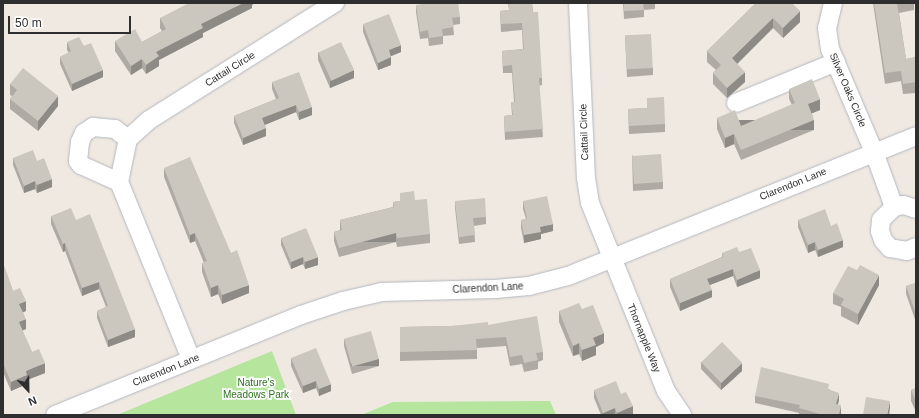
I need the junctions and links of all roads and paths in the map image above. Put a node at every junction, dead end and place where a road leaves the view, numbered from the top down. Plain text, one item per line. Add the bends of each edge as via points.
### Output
1 (335, 3) edge
2 (578, 3) edge
3 (833, 3) edge
4 (836, 62) junction
5 (736, 103) dead end
6 (916, 136) edge
7 (128, 139) junction
8 (874, 152) junction
9 (119, 182) junction
10 (894, 207) junction
11 (916, 209) edge
12 (916, 247) edge
13 (610, 258) junction
14 (191, 360) junction
15 (55, 415) edge
16 (682, 415) edge

1 - 7 street, Cattail Circle via 149,120
2 - 13 street, Cattail Circle via 586,178 594,216
3 - 4 street, Silver Oaks Circle via 827,28
4 - 5 street
4 - 8 street, Silver Oaks Circle
6 - 8 street, Clarendon Lane
7 - 9 street
7 - 9 street via 115,129 93,127 84,133 80,142 78,161 81,165
8 - 10 street, Silver Oaks Circle
8 - 13 street, Clarendon Lane
9 - 14 street
10 - 11 street via 904,205
10 - 12 street via 881,220 880,231 883,240 898,251
13 - 14 street, Clarendon Lane via 568,276 529,286 488,290 381,292 343,301
13 - 16 street, Thornapple Way via 666,391
14 - 15 street, Clarendon Lane

